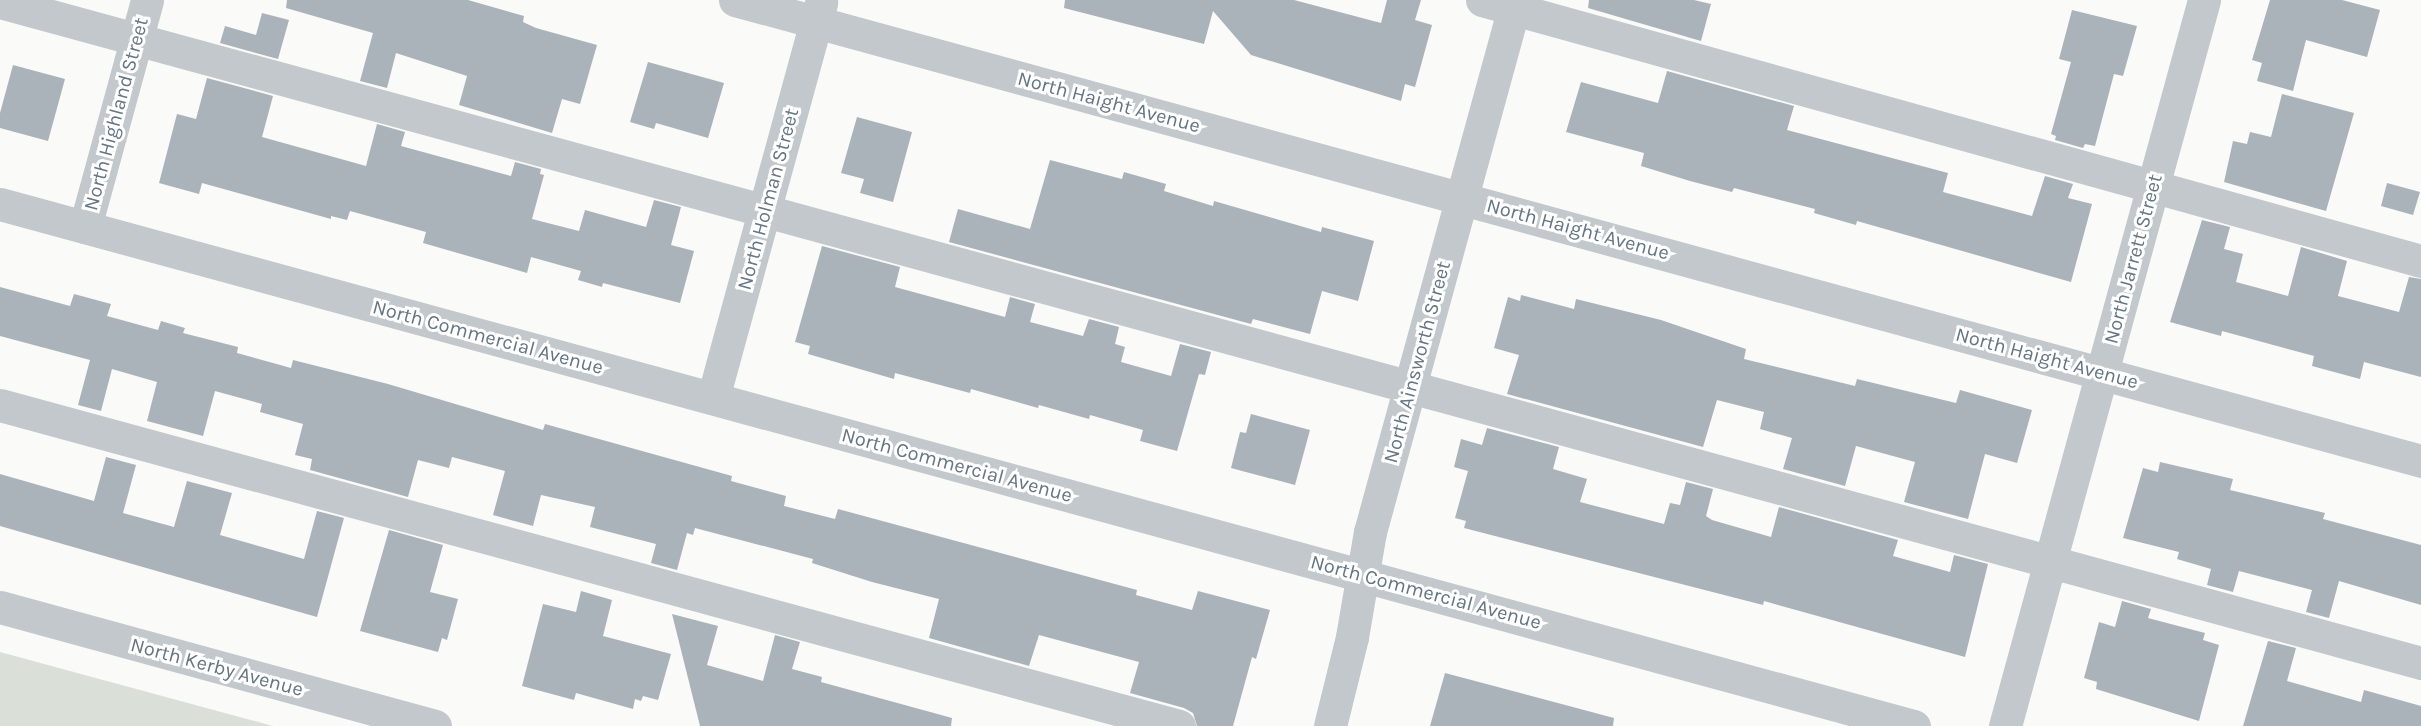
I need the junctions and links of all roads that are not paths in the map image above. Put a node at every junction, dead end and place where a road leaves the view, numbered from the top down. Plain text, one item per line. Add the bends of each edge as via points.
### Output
1 (147, 0) edge
2 (735, 0) edge
3 (1482, 0) edge
4 (2204, 0) edge
5 (0, 2) edge
6 (1514, 4) edge
7 (819, 11) edge
8 (136, 38) junction
9 (2152, 187) junction
10 (1462, 198) junction
11 (0, 204) edge
12 (765, 211) junction
13 (85, 227) junction
14 (2421, 261) edge
15 (2102, 373) junction
16 (1411, 386) junction
17 (713, 398) junction
18 (0, 405) edge
19 (2421, 461) edge
20 (2050, 561) junction
21 (1363, 575) junction
22 (0, 607) edge
23 (2421, 663) edge
24 (435, 726) edge
25 (1179, 726) edge
26 (1330, 726) edge
27 (1914, 726) edge
28 (2005, 726) edge

1 - 8 street, North Highland Street
2 - 7 street, North Haight Avenue
3 - 6 street
4 - 9 street, North Jarrett Street
5 - 8 street
6 - 9 street
6 - 10 street, North Ainsworth Street
7 - 10 street, North Haight Avenue
7 - 12 street, North Holman Street
8 - 12 street
8 - 13 street, North Highland Street
9 - 14 street
9 - 15 street, North Jarrett Street
10 - 15 street, North Haight Avenue
10 - 16 street, North Ainsworth Street
11 - 13 street, North Commercial Avenue
12 - 16 street
12 - 17 street, North Holman Street
13 - 17 street, North Commercial Avenue
15 - 19 street, North Haight Avenue
15 - 20 street, North Jarrett Street
16 - 20 street
16 - 21 street, North Ainsworth Street via 1370,532
17 - 21 street, North Commercial Avenue
18 - 25 street
20 - 23 street
20 - 28 street, North Jarrett Street
21 - 26 street, North Ainsworth Street
21 - 27 street, North Commercial Avenue
22 - 24 street, North Kerby Avenue

